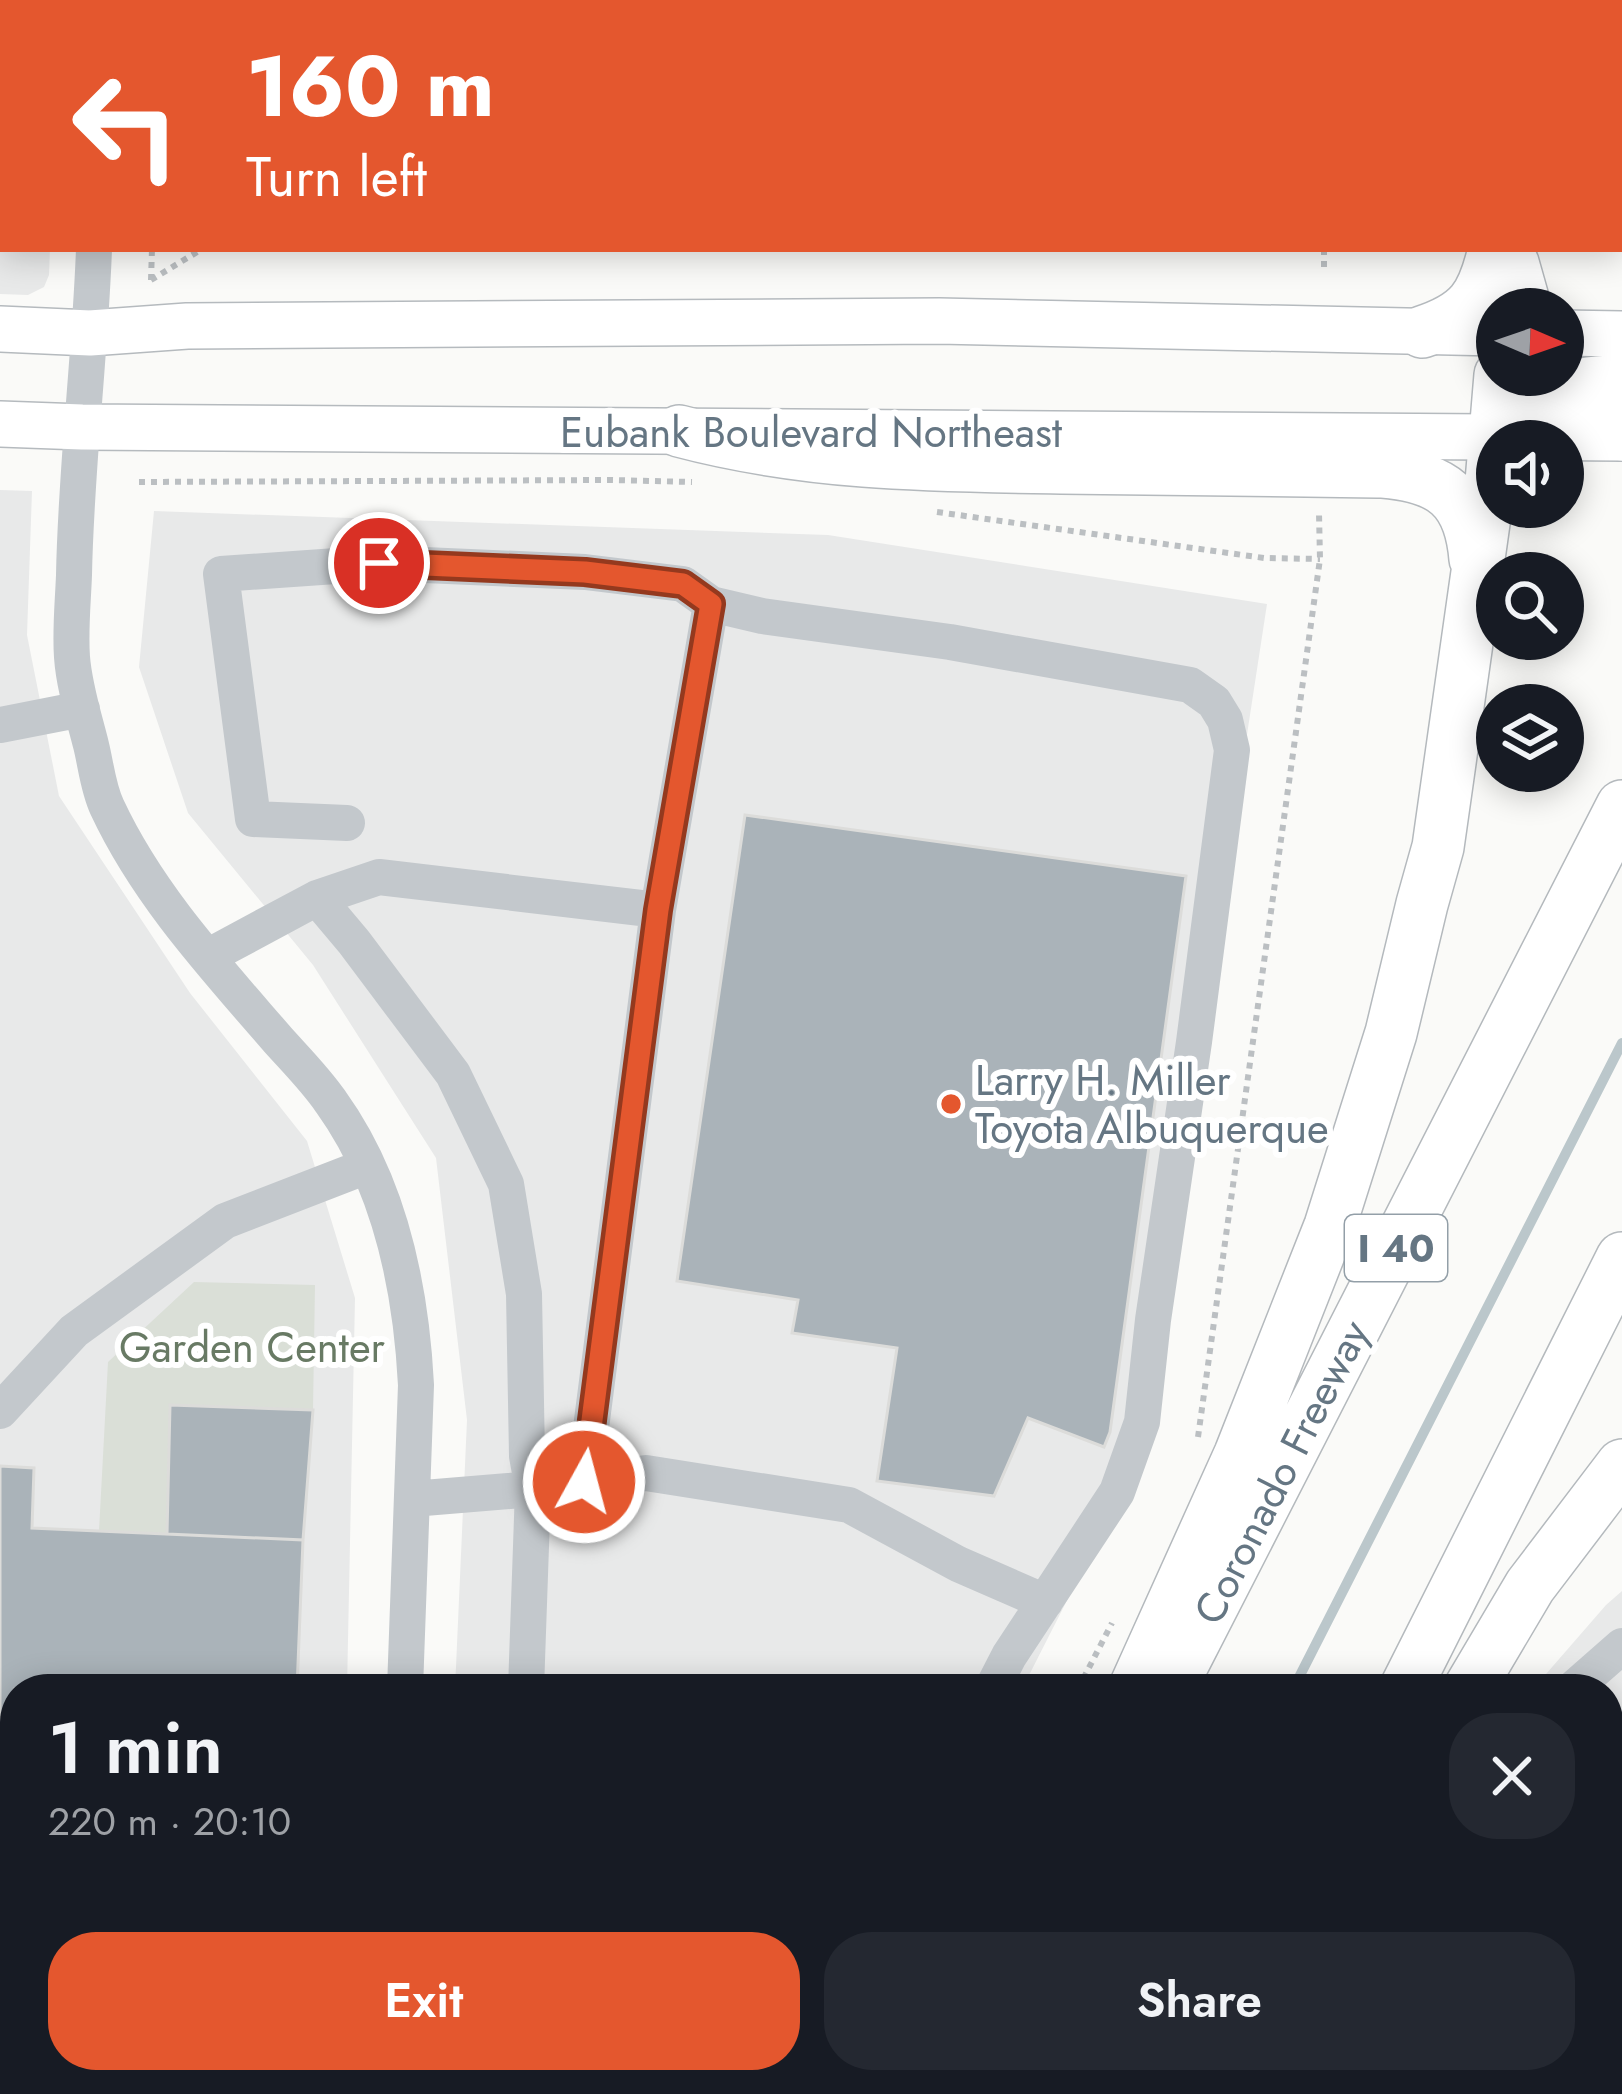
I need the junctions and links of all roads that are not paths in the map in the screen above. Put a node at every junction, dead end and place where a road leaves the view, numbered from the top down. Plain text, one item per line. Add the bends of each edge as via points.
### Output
1 (94, 252) edge
2 (1510, 286) edge
3 (0, 329) edge
4 (1422, 332) joint
5 (1584, 333) edge
6 (90, 334) junction
7 (1622, 334) edge
8 (1622, 381) edge
9 (1584, 383) edge
10 (1543, 396) edge
11 (1568, 396) edge
12 (1520, 420) edge
13 (0, 424) edge
14 (82, 427) junction
15 (679, 431) junction
16 (1622, 436) edge
17 (1584, 442) edge
18 (1476, 454) edge
19 (1485, 528) edge
20 (1475, 582) junction
21 (711, 604) junction
22 (82, 710) junction
23 (0, 725) edge
24 (1622, 806) edge
25 (347, 823) dead end
26 (316, 898) junction
27 (658, 910) junction
28 (207, 957) junction
29 (367, 1166) junction
30 (1622, 1258) edge
31 (0, 1411) edge
32 (1622, 1465) edge
33 (584, 1482) junction
34 (533, 1489) junction
35 (412, 1499) junction
36 (1045, 1602) junction
37 (1622, 1646) edge
38 (406, 1674) edge
39 (527, 1674) edge
40 (1000, 1674) edge
41 (1141, 1674) edge
42 (1178, 1674) edge
43 (1413, 1674) edge
44 (1478, 1674) edge
45 (1590, 1674) edge

1 - 6 street
2 - 4 highway
3 - 6 main road
4 - 6 main road via 939,321 187,326
5 - 7 main road
6 - 14 street
8 - 9 highway
10 - 12 highway
11 - 16 highway
13 - 14 main road, Eubank Boulevard Northeast
14 - 15 main road, Eubank Boulevard Northeast
14 - 22 street via 72,659
15 - 18 main road, Eubank Boulevard Northeast
15 - 20 highway via 787,454 903,466 1416,476 1459,504 1473,538
16 - 17 main road, Eubank Boulevard Northeast
19 - 20 highway
20 - 41 highway via 1438,848 1391,1034 1330,1226
21 - 25 street via 683,584 585,572 379,563 221,574 253,820
21 - 27 street
21 - 36 street via 1190,686 1225,719 1232,750 1142,1422 1118,1492
22 - 23 street
22 - 28 street via 105,803 152,888
24 - 42 highway, Coronado Freeway / I 40
26 - 27 street via 379,877
26 - 28 street
26 - 34 street via 453,1074 506,1184 524,1294
27 - 33 street
28 - 29 street via 332,1102
29 - 31 street via 225,1221 74,1331
29 - 35 street via 394,1238 413,1336
30 - 43 highway
32 - 44 highway via 1530,1586
33 - 34 street
33 - 36 street via 646,1473 849,1505
34 - 35 street
34 - 39 street
35 - 38 street
36 - 40 street
37 - 45 street

